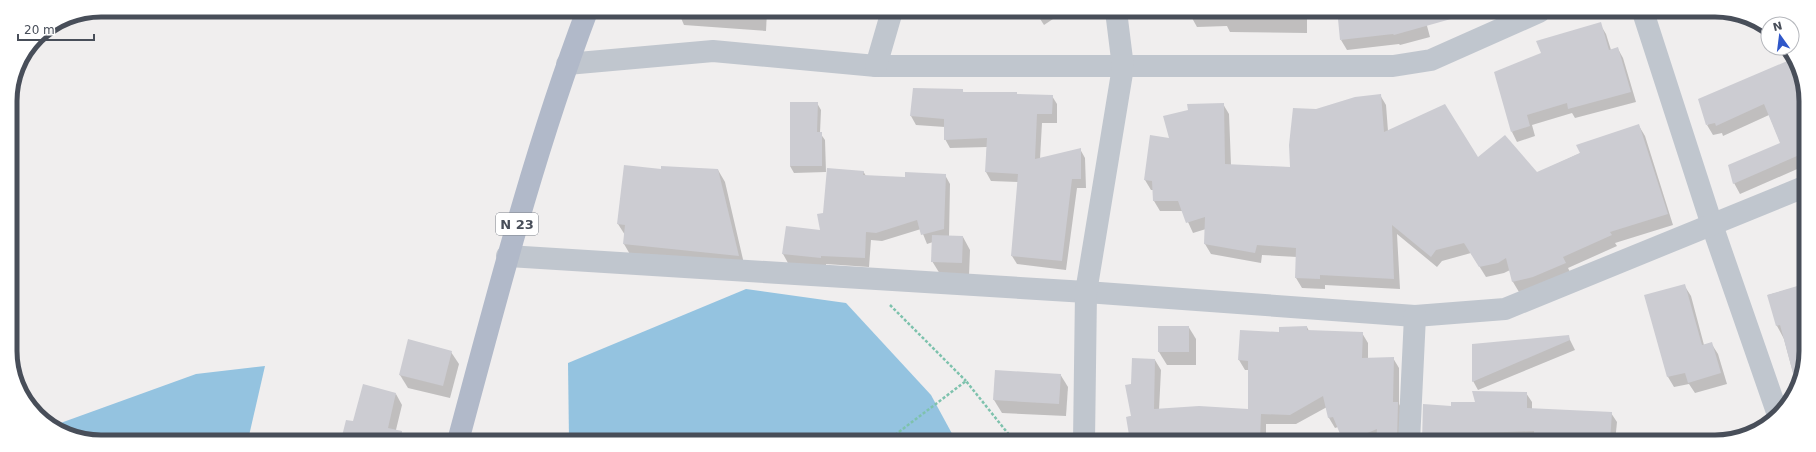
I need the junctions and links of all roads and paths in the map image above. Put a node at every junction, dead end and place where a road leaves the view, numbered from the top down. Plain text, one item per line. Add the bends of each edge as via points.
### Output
1 (584, 17) edge
2 (890, 17) edge
3 (1117, 17) edge
4 (1528, 17) edge
5 (1645, 17) edge
6 (567, 64) junction
7 (876, 66) junction
8 (1123, 67) junction
9 (1799, 189) edge
10 (1712, 225) junction
11 (508, 256) junction
12 (864, 278) junction
13 (1086, 292) junction
14 (1416, 316) junction
15 (966, 382) junction
16 (1776, 410) edge
17 (460, 435) edge
18 (896, 435) edge
19 (1009, 435) edge
20 (1084, 435) edge
21 (1409, 435) edge

1 - 6 main road, N 23
2 - 7 street
3 - 8 street
4 - 8 street via 1431,60 1393,66
5 - 10 street
6 - 7 street via 714,51
6 - 11 main road, N 23
7 - 8 street
8 - 13 street
9 - 10 street
10 - 14 street via 1505,309
10 - 16 street
11 - 12 street
11 - 17 main road, N 23
12 - 13 street
12 - 15 path
13 - 14 street
13 - 20 street
14 - 21 street
15 - 18 path
15 - 19 path

